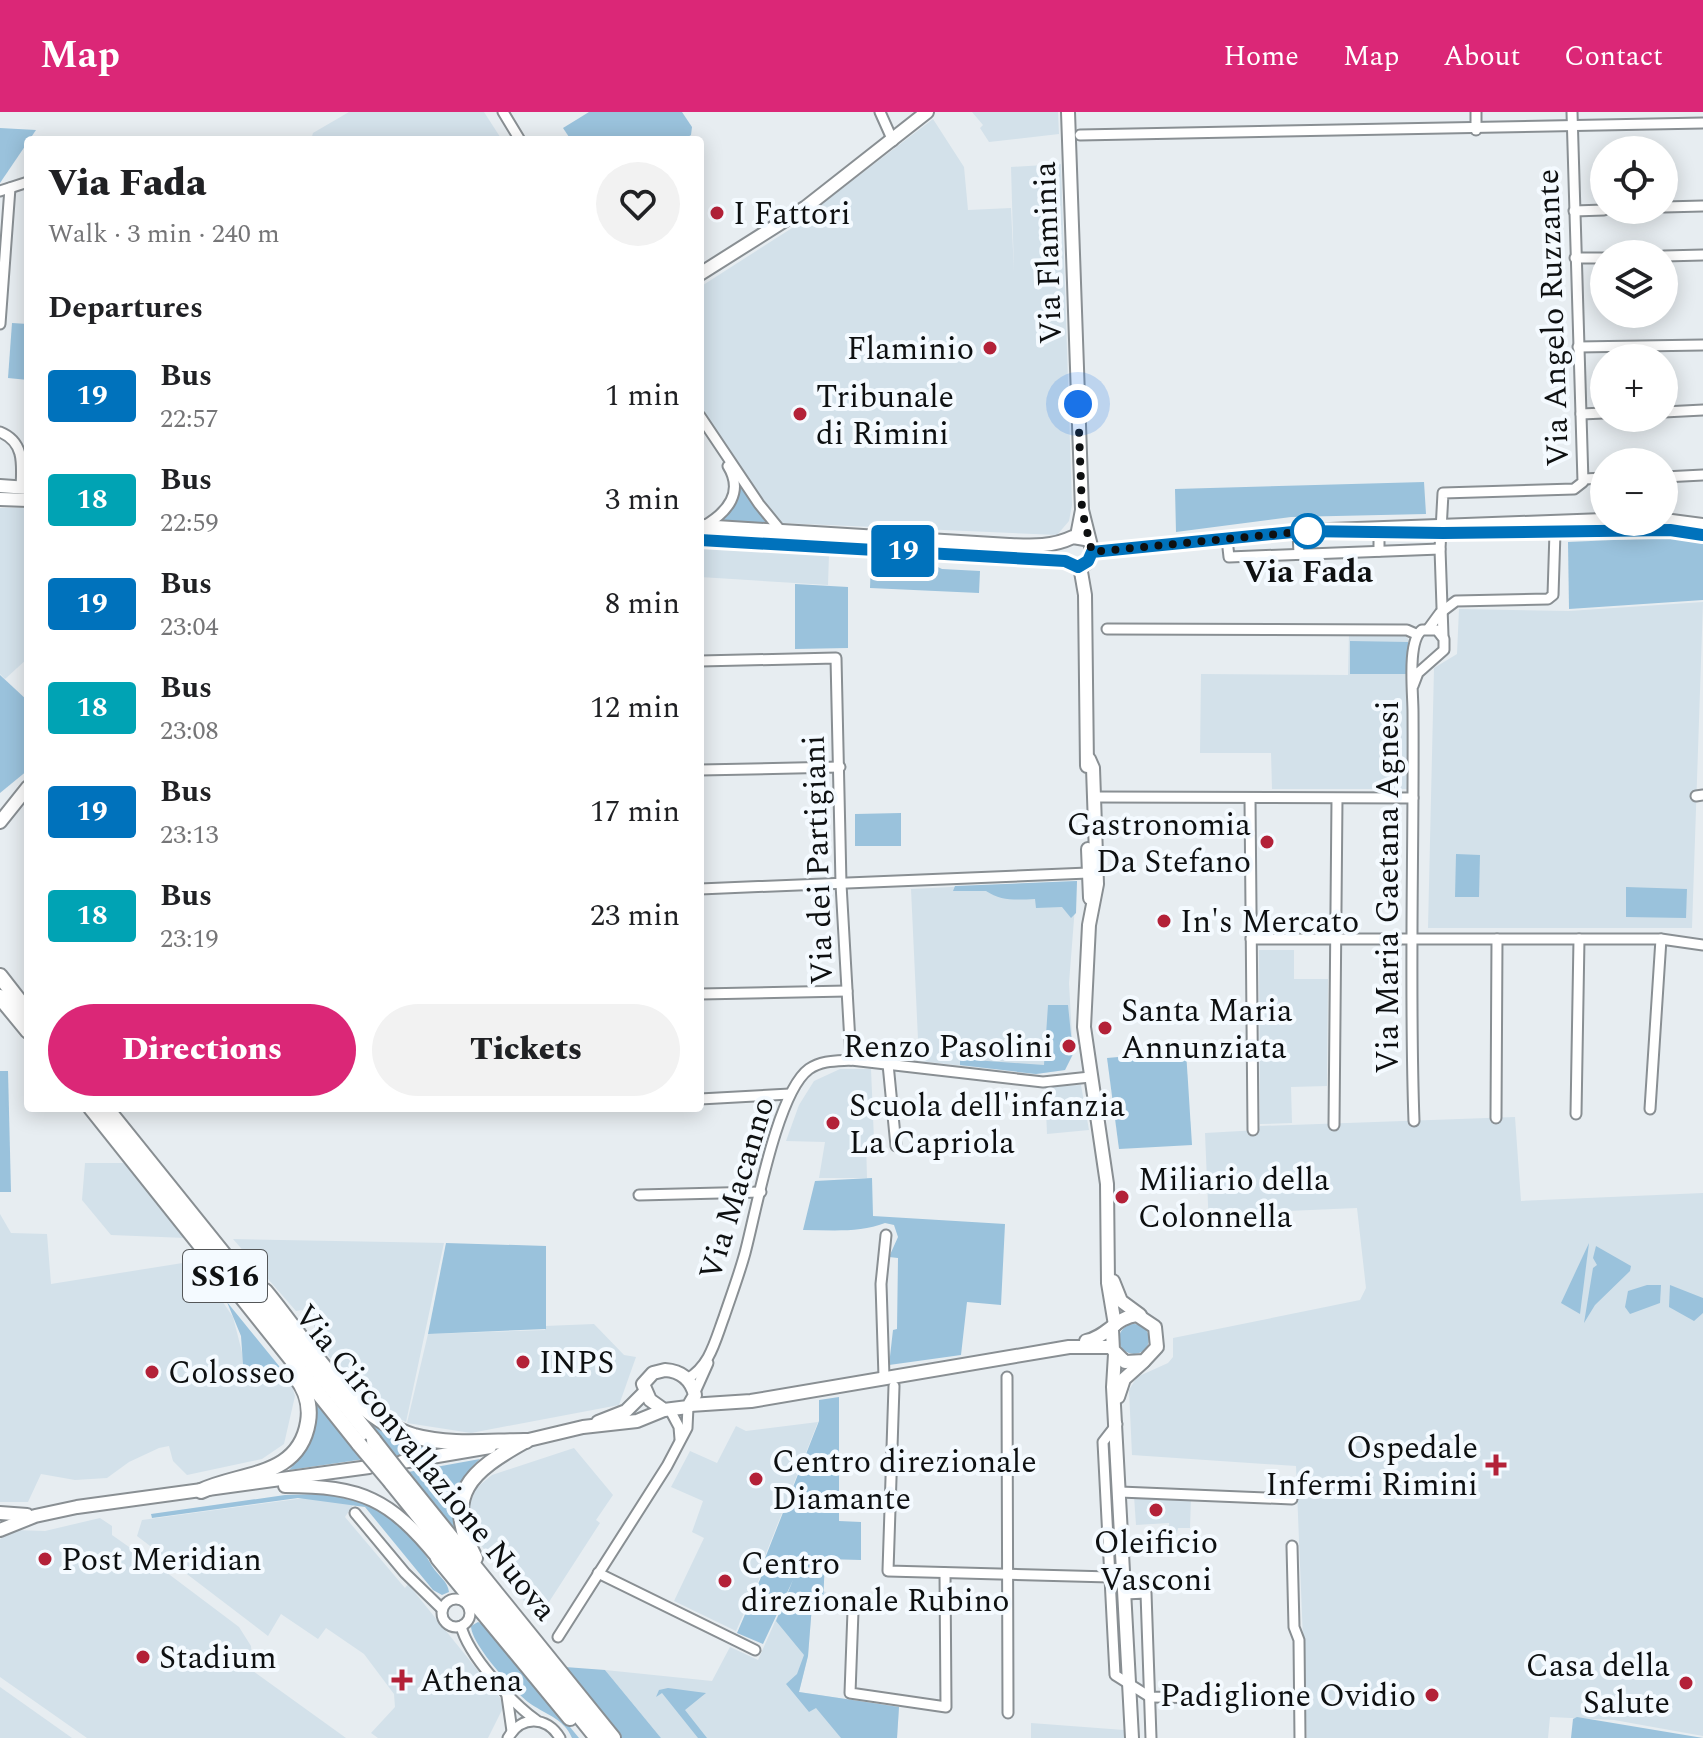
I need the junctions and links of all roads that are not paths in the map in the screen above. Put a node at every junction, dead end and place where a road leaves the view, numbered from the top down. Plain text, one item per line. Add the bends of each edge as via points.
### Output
1 (503, 112) edge
2 (880, 112) edge
3 (927, 112) edge
4 (1068, 112) edge
5 (1476, 112) edge
6 (1572, 112) edge
7 (1703, 123) edge
8 (1572, 126) junction
9 (1476, 130) junction
10 (1080, 135) dead end
11 (518, 136) edge
12 (893, 141) junction
13 (5, 189) edge
14 (1703, 206) edge
15 (1678, 207) edge
16 (1590, 210) edge
17 (1574, 211) junction
18 (1703, 255) edge
19 (1678, 256) edge
20 (1575, 258) junction
21 (1590, 258) edge
22 (704, 271) edge
23 (0, 324) edge
24 (1703, 345) edge
25 (1578, 347) junction
26 (1703, 410) edge
27 (1678, 411) edge
28 (1581, 414) junction
29 (1590, 414) edge
30 (704, 422) edge
31 (0, 431) edge
32 (720, 448) junction
33 (24, 462) edge
34 (1703, 475) edge
35 (1678, 476) edge
36 (1584, 479) junction
37 (1590, 479) edge
38 (0, 486) edge
39 (24, 488) edge
40 (0, 499) edge
41 (24, 500) edge
42 (1590, 521) edge
43 (1678, 522) edge
44 (704, 524) edge
45 (1703, 525) edge
46 (704, 526) edge
47 (1443, 529) junction
48 (1376, 530) junction
49 (781, 531) junction
50 (1298, 532) junction
51 (1555, 532) junction
52 (1703, 535) edge
53 (1227, 539) junction
54 (704, 540) edge
55 (1064, 543) junction
56 (1085, 543) junction
57 (1440, 549) junction
58 (1379, 551) junction
59 (1299, 554) junction
60 (1065, 561) junction
61 (1080, 566) junction
62 (1440, 613) junction
63 (1429, 628) junction
64 (1107, 629) dead end
65 (1416, 634) junction
66 (1443, 636) junction
67 (1413, 646) junction
68 (1432, 660) junction
69 (704, 661) edge
70 (1413, 686) junction
71 (1089, 759) junction
72 (840, 767) junction
73 (704, 770) edge
74 (24, 788) edge
75 (24, 790) edge
76 (1094, 797) junction
77 (1413, 798) junction
78 (1250, 799) junction
79 (1337, 799) junction
80 (0, 806) edge
81 (0, 822) edge
82 (1088, 873) junction
83 (841, 884) junction
84 (704, 889) edge
85 (1091, 913) junction
86 (1334, 937) junction
87 (1412, 937) junction
88 (1251, 939) junction
89 (1497, 939) junction
90 (1579, 939) junction
91 (1661, 939) junction
92 (1703, 945) edge
93 (0, 976) edge
94 (847, 991) junction
95 (704, 994) edge
96 (0, 997) edge
97 (0, 1005) edge
98 (24, 1007) edge
99 (24, 1026) edge
100 (24, 1027) edge
101 (851, 1060) junction
102 (888, 1064) junction
103 (1090, 1077) junction
104 (790, 1094) junction
105 (704, 1099) edge
106 (1650, 1109) dead end
107 (94, 1112) edge
108 (109, 1112) edge
109 (1576, 1114) dead end
110 (1496, 1118) dead end
111 (1414, 1121) dead end
112 (1334, 1125) dead end
113 (1253, 1130) dead end
114 (896, 1146) dead end
115 (761, 1192) junction
116 (639, 1195) dead end
117 (207, 1235) junction
118 (886, 1235) dead end
119 (207, 1253) junction
120 (1110, 1268) junction
121 (1143, 1317) junction
122 (1113, 1327) junction
123 (1069, 1347) junction
124 (1113, 1350) junction
125 (709, 1358) junction
126 (1144, 1361) junction
127 (1007, 1377) dead end
128 (687, 1379) junction
129 (889, 1382) junction
130 (645, 1392) junction
131 (692, 1400) junction
132 (1117, 1408) junction
133 (668, 1411) junction
134 (1117, 1424) junction
135 (583, 1427) junction
136 (526, 1441) junction
137 (367, 1442) junction
138 (680, 1442) junction
139 (402, 1462) dead end
140 (369, 1467) dead end
141 (397, 1480) junction
142 (237, 1487) junction
143 (201, 1491) junction
144 (1120, 1492) junction
145 (1292, 1499) dead end
146 (0, 1513) edge
147 (355, 1513) dead end
148 (35, 1516) junction
149 (0, 1530) edge
150 (1292, 1546) dead end
151 (438, 1558) junction
152 (598, 1573) junction
153 (945, 1573) junction
154 (1009, 1574) junction
155 (1110, 1577) junction
156 (488, 1583) junction
157 (1125, 1594) junction
158 (457, 1599) junction
159 (442, 1609) junction
160 (853, 1611) dead end
161 (470, 1615) junction
162 (487, 1620) junction
163 (461, 1626) junction
164 (558, 1637) dead end
165 (755, 1650) dead end
166 (1129, 1687) junction
167 (506, 1693) junction
168 (1150, 1697) junction
169 (1299, 1699) junction
170 (1008, 1713) dead end
171 (536, 1720) junction
172 (510, 1735) edge
173 (560, 1738) edge
174 (588, 1738) edge
175 (597, 1738) edge
176 (613, 1738) edge
177 (1132, 1738) edge
178 (1151, 1738) edge
179 (1300, 1738) edge

1 - 11 street
2 - 12 street
3 - 12 street
4 - 56 street, Via Flaminia
5 - 9 street
6 - 8 street, Via Angelo Ruzzante
7 - 8 street
8 - 9 street
8 - 17 street, Via Angelo Ruzzante
9 - 10 street
12 - 22 street via 806,207
13 - 23 street
14 - 15 street
16 - 17 street
17 - 20 street, Via Angelo Ruzzante
18 - 19 street
20 - 21 street
20 - 25 street, Via Angelo Ruzzante
24 - 25 street
25 - 28 street, Via Angelo Ruzzante
26 - 27 street
28 - 29 street
28 - 36 street, Via Angelo Ruzzante
30 - 32 street
31 - 33 street via 17,445
32 - 44 street via 736,488 732,503
32 - 49 street
34 - 35 street
36 - 37 street
36 - 47 street, Via Angelo Ruzzante via 1574,489 1443,493
38 - 39 street
40 - 41 street
42 - 47 street
43 - 45 street
46 - 49 street
47 - 48 street
47 - 51 street
47 - 57 street
48 - 50 street
48 - 58 street
49 - 55 street
50 - 53 street
50 - 59 street
51 - 52 street via 1670,530
51 - 62 street via 1555,591 1548,599 1456,601
53 - 56 street
53 - 59 street via 1229,557
54 - 60 street
55 - 56 street
55 - 60 street
56 - 61 street via 1088,561
57 - 58 street
57 - 62 street
58 - 59 street
60 - 61 street
61 - 71 street
62 - 63 street
62 - 66 street
63 - 65 street
63 - 66 street
64 - 65 street
65 - 67 street
66 - 68 street via 1444,650
67 - 68 street via 1417,655
67 - 70 street
68 - 70 street, Via Maria Gaetana Agnesi
69 - 72 street, Via dei Partigiani via 836,658
70 - 77 street, Via Maria Gaetana Agnesi
71 - 76 street
71 - 82 street
72 - 73 street
72 - 83 street, Via dei Partigiani
74 - 80 street
75 - 81 street
76 - 78 street
76 - 85 street via 1097,876
77 - 79 street
77 - 87 street, Via Maria Gaetana Agnesi
78 - 79 street
78 - 88 street
79 - 86 street
82 - 83 street
82 - 85 street
83 - 84 street
83 - 94 street, Via dei Partigiani
85 - 103 street via 1083,994
86 - 87 street
86 - 88 street
86 - 112 street
87 - 89 street
87 - 111 street, Via Maria Gaetana Agnesi
88 - 113 street
89 - 90 street
89 - 110 street
90 - 91 street
90 - 109 street
91 - 92 street
91 - 106 street
93 - 98 main road
94 - 95 street
94 - 101 street, Via dei Partigiani
96 - 99 main road
97 - 100 street
101 - 102 street, Via Macanno
101 - 104 street, Via Macanno via 809,1068
102 - 103 street, Via Macanno via 1043,1082
102 - 114 street
103 - 120 street via 1107,1184
104 - 105 street
104 - 115 street, Via Macanno
107 - 119 main road, Via Circonvallazione Nuova / SS16
108 - 117 main road, Via Circonvallazione Nuova / SS16
115 - 116 street
115 - 125 street, Via Macanno
117 - 136 main road via 238,1259 348,1393 383,1421 434,1440
117 - 137 main road, Via Circonvallazione Nuova / SS16
118 - 129 street via 881,1284
119 - 137 main road, Via Circonvallazione Nuova / SS16
119 - 143 main road via 222,1285 304,1389 309,1419 301,1445 283,1465
120 - 121 street via 1121,1301
120 - 122 street
121 - 122 street via 1124,1317
121 - 126 street via 1159,1337 1155,1353
122 - 123 street
122 - 124 street
123 - 124 street
123 - 129 street
124 - 126 street via 1131,1363
124 - 132 street
125 - 128 street, Via Macanno
125 - 131 street, Via Macanno
126 - 132 street via 1124,1379
127 - 154 street
128 - 130 street via 673,1371 653,1373 645,1380
128 - 131 street
129 - 131 street via 734,1402
129 - 153 street via 888,1571
130 - 133 street
130 - 135 street via 626,1411
131 - 133 street
131 - 138 street, Via Macanno
132 - 134 street
133 - 135 street via 637,1421
133 - 138 street via 679,1427
134 - 144 street
134 - 155 street via 1103,1442
135 - 136 street
136 - 139 street
136 - 156 main road via 484,1463 463,1493 462,1530
137 - 141 main road, Via Circonvallazione Nuova / SS16, bridge
138 - 152 street, Via Macanno
140 - 142 street
141 - 156 main road, Via Circonvallazione Nuova / SS16
141 - 175 main road, Via Circonvallazione Nuova / SS16
142 - 143 street
142 - 151 street via 306,1486 367,1497 401,1515
143 - 148 street
144 - 145 street
144 - 157 street
146 - 148 street
147 - 159 street
148 - 149 street
150 - 169 street
151 - 158 street via 457,1588
151 - 162 main road
152 - 164 street, Via Macanno
152 - 165 street
153 - 154 street
153 - 160 street via 946,1707 850,1693
154 - 155 street
154 - 170 street
155 - 166 street via 1115,1675
156 - 176 main road, Via Circonvallazione Nuova / SS16
157 - 166 street
157 - 168 street via 1146,1593
158 - 159 street
158 - 161 street via 468,1606
159 - 163 street via 448,1625
161 - 162 street, Via Circonvallazione Nuova
161 - 163 street
162 - 174 main road
163 - 167 street via 464,1639
166 - 168 street
166 - 177 street
167 - 171 street
167 - 172 street
168 - 169 street
168 - 178 street
169 - 179 street
171 - 172 street
171 - 173 street via 555,1729

